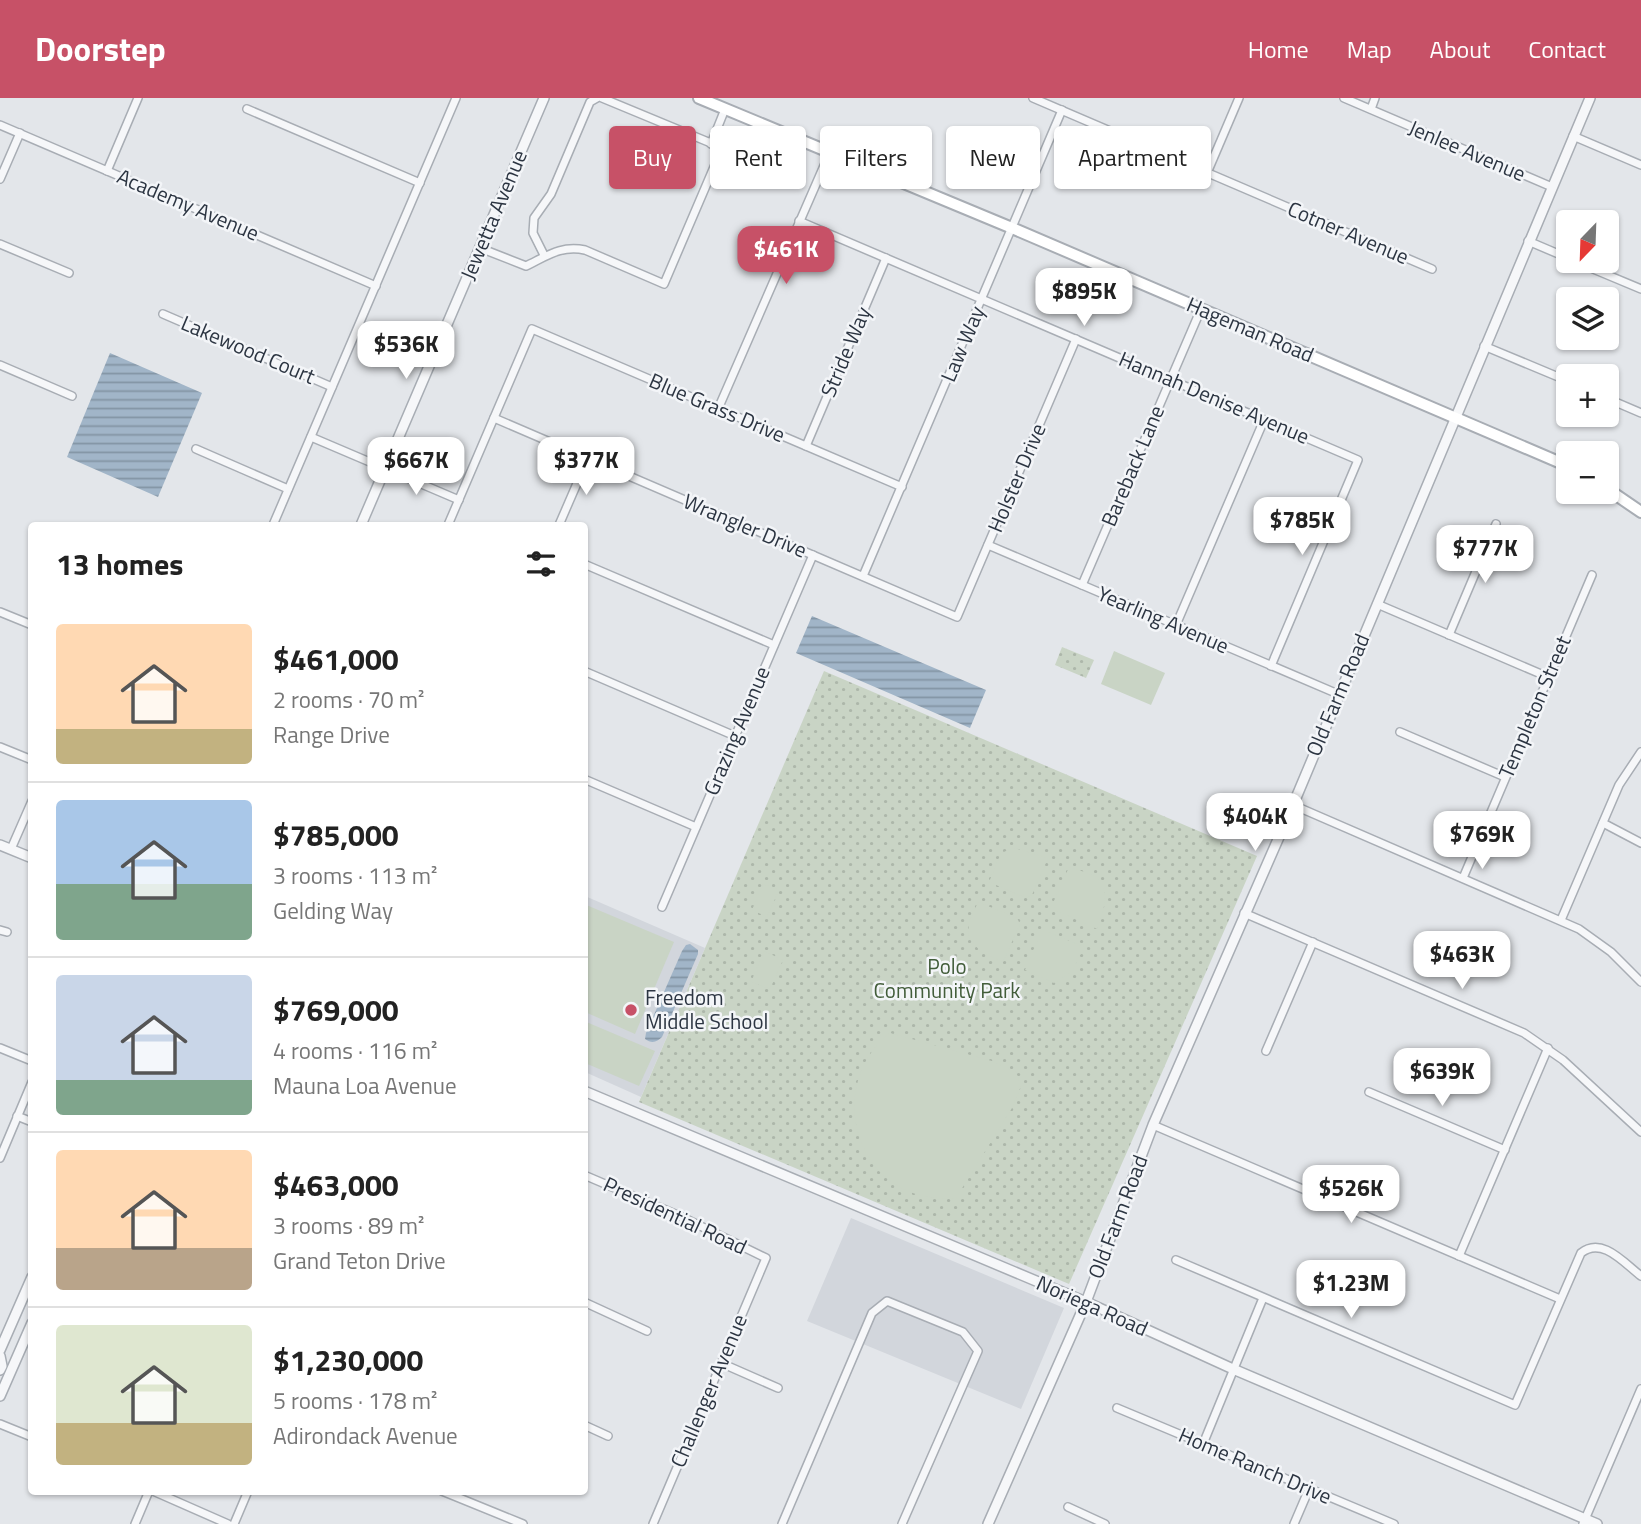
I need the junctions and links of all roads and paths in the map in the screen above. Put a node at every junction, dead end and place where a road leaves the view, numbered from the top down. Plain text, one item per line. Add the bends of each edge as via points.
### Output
1 (138, 98) edge
2 (456, 98) edge
3 (544, 98) edge
4 (599, 98) edge
5 (699, 98) edge
6 (1033, 98) edge
7 (1239, 98) edge
8 (1344, 98) edge
9 (1375, 98) edge
10 (1590, 98) edge
11 (247, 109) dead end
12 (725, 109) junction
13 (1371, 109) junction
14 (1062, 110) junction
15 (0, 125) edge
16 (718, 126) edge
17 (1099, 126) edge
18 (20, 133) junction
19 (1573, 136) junction
20 (710, 144) edge
21 (820, 148) edge
22 (1211, 164) edge
23 (1641, 165) edge
24 (107, 171) junction
25 (820, 174) edge
26 (1211, 175) edge
27 (710, 176) edge
28 (0, 179) edge
29 (419, 183) junction
30 (1552, 187) junction
31 (919, 189) edge
32 (799, 221) junction
33 (1012, 228) junction
34 (1528, 241) junction
35 (0, 244) edge
36 (480, 248) junction
37 (1556, 253) edge
38 (544, 255) junction
39 (886, 258) junction
40 (1432, 269) dead end
41 (69, 273) dead end
42 (1603, 273) edge
43 (376, 286) junction
44 (1641, 289) edge
45 (982, 299) junction
46 (1201, 309) junction
47 (163, 314) dead end
48 (1076, 340) junction
49 (1484, 345) junction
50 (0, 365) edge
51 (1556, 377) edge
52 (1170, 380) junction
53 (332, 387) junction
54 (72, 396) dead end
55 (1619, 404) edge
56 (718, 409) junction
57 (1641, 413) edge
58 (1455, 417) junction
59 (494, 418) junction
60 (1264, 420) junction
61 (311, 437) junction
62 (806, 446) junction
63 (196, 449) dead end
64 (588, 458) junction
65 (1556, 461) edge
66 (385, 469) junction
67 (902, 487) junction
68 (288, 489) junction
69 (1619, 497) edge
70 (458, 500) junction
71 (1641, 512) edge
72 (274, 522) edge
73 (361, 522) edge
74 (449, 522) edge
75 (560, 522) edge
76 (1496, 524) dead end
77 (988, 545) junction
78 (813, 555) junction
79 (588, 566) edge
80 (1592, 575) dead end
81 (863, 576) junction
82 (1082, 585) junction
83 (1377, 604) junction
84 (0, 611) edge
85 (957, 617) joint
86 (28, 623) edge
87 (1176, 625) junction
88 (1449, 635) junction
89 (774, 645) junction
90 (1270, 666) junction
91 (588, 673) edge
92 (1548, 677) junction
93 (1338, 695) junction
94 (1400, 732) dead end
95 (735, 736) junction
96 (0, 747) edge
97 (1641, 752) edge
98 (28, 758) edge
99 (1505, 777) junction
100 (588, 781) edge
101 (1293, 805) junction
102 (28, 810) edge
103 (1603, 823) junction
104 (696, 827) junction
105 (1641, 843) edge
106 (0, 845) edge
107 (11, 849) junction
108 (28, 856) edge
109 (1462, 878) junction
110 (662, 906) dead end
111 (1244, 913) junction
112 (1561, 920) junction
113 (1312, 942) junction
114 (1641, 982) edge
115 (0, 1048) edge
116 (1548, 1048) junction
117 (1266, 1051) dead end
118 (28, 1059) edge
119 (28, 1091) edge
120 (1369, 1092) dead end
121 (588, 1093) edge
122 (17, 1116) junction
123 (28, 1120) edge
124 (1153, 1125) junction
125 (1641, 1132) edge
126 (1505, 1150) junction
127 (0, 1158) edge
128 (588, 1177) edge
129 (1460, 1256) junction
130 (766, 1258) joint
131 (1176, 1260) dead end
132 (1641, 1276) edge
133 (28, 1286) edge
134 (1263, 1298) junction
135 (1560, 1299) junction
136 (1086, 1302) junction
137 (588, 1304) edge
138 (647, 1331) dead end
139 (28, 1332) edge
140 (0, 1350) edge
141 (0, 1356) edge
142 (721, 1363) junction
143 (1233, 1368) junction
144 (0, 1370) edge
145 (778, 1388) dead end
146 (1641, 1389) edge
147 (0, 1396) edge
148 (1117, 1408) dead end
149 (0, 1424) edge
150 (588, 1428) edge
151 (28, 1435) edge
152 (608, 1436) dead end
153 (1203, 1444) junction
154 (1309, 1489) junction
155 (149, 1495) edge
156 (160, 1495) edge
157 (246, 1495) edge
158 (452, 1495) edge
159 (1068, 1507) dead end
160 (1584, 1522) edge
161 (135, 1524) edge
162 (228, 1524) edge
163 (234, 1524) edge
164 (523, 1524) edge
165 (653, 1524) edge
166 (782, 1524) edge
167 (902, 1524) edge
168 (988, 1524) edge
169 (1105, 1524) edge
170 (1294, 1524) edge
171 (1394, 1524) edge
172 (1597, 1524) edge

1 - 24 street
2 - 29 street
3 - 36 street, Jewetta Avenue
4 - 20 street
4 - 38 street via 590,102 551,194 534,218 533,233
5 - 12 main road, Hageman Road
6 - 14 street, Cotner Avenue
7 - 22 street
8 - 13 street, Jenlee Avenue
9 - 13 street
10 - 19 street, Old Farm Road
11 - 29 street
12 - 16 street
12 - 21 main road, Hageman Road
13 - 30 street, Jenlee Avenue
14 - 17 street, Cotner Avenue
14 - 33 street, Law Way
15 - 18 street, Academy Avenue
18 - 24 street, Academy Avenue
18 - 28 street
19 - 23 street
19 - 30 street, Old Farm Road
24 - 43 street, Academy Avenue
25 - 32 street
26 - 40 street, Cotner Avenue
27 - 38 street via 664,284 585,250 562,248
29 - 43 street
30 - 34 street, Old Farm Road
31 - 33 main road, Hageman Road
32 - 39 street, Hannah Denise Avenue
32 - 56 street
33 - 45 street, Law Way
33 - 46 main road, Hageman Road
34 - 37 street
34 - 49 street, Old Farm Road
35 - 41 street
36 - 38 street via 526,266
36 - 66 street, Jewetta Avenue
39 - 45 street, Hannah Denise Avenue
39 - 62 street, Stride Way
42 - 44 street
43 - 53 street
45 - 48 street, Hannah Denise Avenue
45 - 67 street, Law Way
46 - 52 street, Bareback Lane
46 - 58 main road, Hageman Road
47 - 53 street, Lakewood Court
48 - 52 street, Hannah Denise Avenue
48 - 77 street, Holster Drive
49 - 51 street
49 - 58 street, Old Farm Road
50 - 54 street
52 - 60 street, Hannah Denise Avenue
52 - 82 street, Bareback Lane
53 - 61 street
55 - 57 street
56 - 59 street, Blue Grass Drive via 532,329
56 - 62 street, Blue Grass Drive
58 - 65 main road, Hageman Road
58 - 83 street, Old Farm Road
59 - 64 street, Wrangler Drive
59 - 70 street
60 - 87 street
60 - 90 street, Hannah Denise Avenue via 1358,460
61 - 66 street
61 - 68 street
62 - 67 street, Blue Grass Drive
63 - 68 street
64 - 75 street
64 - 78 street, Wrangler Drive
66 - 70 street
66 - 73 street, Jewetta Avenue
67 - 81 street, Law Way
68 - 72 street
69 - 71 main road
70 - 74 street
76 - 88 street
77 - 82 street, Yearling Avenue
77 - 85 street, Holster Drive
78 - 81 street, Wrangler Drive
78 - 89 street, Grazing Avenue
79 - 89 street
80 - 92 street, Templeton Street
81 - 85 street, Wrangler Drive
82 - 87 street, Yearling Avenue
83 - 88 street
83 - 93 street, Old Farm Road
84 - 86 street
87 - 90 street, Yearling Avenue
88 - 92 street
89 - 95 street, Grazing Avenue
90 - 93 street, Yearling Avenue
91 - 95 street
92 - 99 street, Templeton Street
93 - 101 street, Old Farm Road
94 - 99 street
95 - 104 street, Grazing Avenue
96 - 98 street
97 - 103 street via 1619,785
99 - 109 street, Templeton Street
100 - 104 street
101 - 109 street
101 - 111 street, Old Farm Road
102 - 107 street
103 - 105 street
103 - 112 street
104 - 110 street, Grazing Avenue
106 - 107 street
107 - 108 street
109 - 112 street
111 - 113 street
111 - 124 street, Old Farm Road
112 - 114 street via 1598,941
113 - 116 street via 1524,1033
113 - 117 street
115 - 118 street
116 - 125 street
116 - 126 street
119 - 122 street
120 - 126 street
121 - 136 street, Noriega Road
122 - 123 street
122 - 127 street
124 - 129 street
124 - 136 street, Old Farm Road
126 - 129 street
128 - 130 street, Presidential Road
129 - 135 street
130 - 142 street, Challenger Avenue
131 - 134 street
132 - 135 street via 1604,1248 1592,1247 1581,1253
133 - 140 street
134 - 135 street via 1515,1405
134 - 143 street
136 - 143 street, Noriega Road
136 - 168 street, Old Farm Road
137 - 138 street
139 - 147 street
141 - 144 street
142 - 145 street
142 - 165 street, Challenger Avenue
143 - 153 street
143 - 160 street, Noriega Road
146 - 160 street
148 - 153 street, Home Ranch Drive
149 - 151 street
150 - 152 street
153 - 154 street, Home Ranch Drive
154 - 170 street
154 - 171 street, Home Ranch Drive
155 - 161 street
156 - 162 street
157 - 163 street
158 - 164 street
159 - 169 street
160 - 172 street, Noriega Road
166 - 167 street via 872,1313 887,1301 963,1332 978,1350

